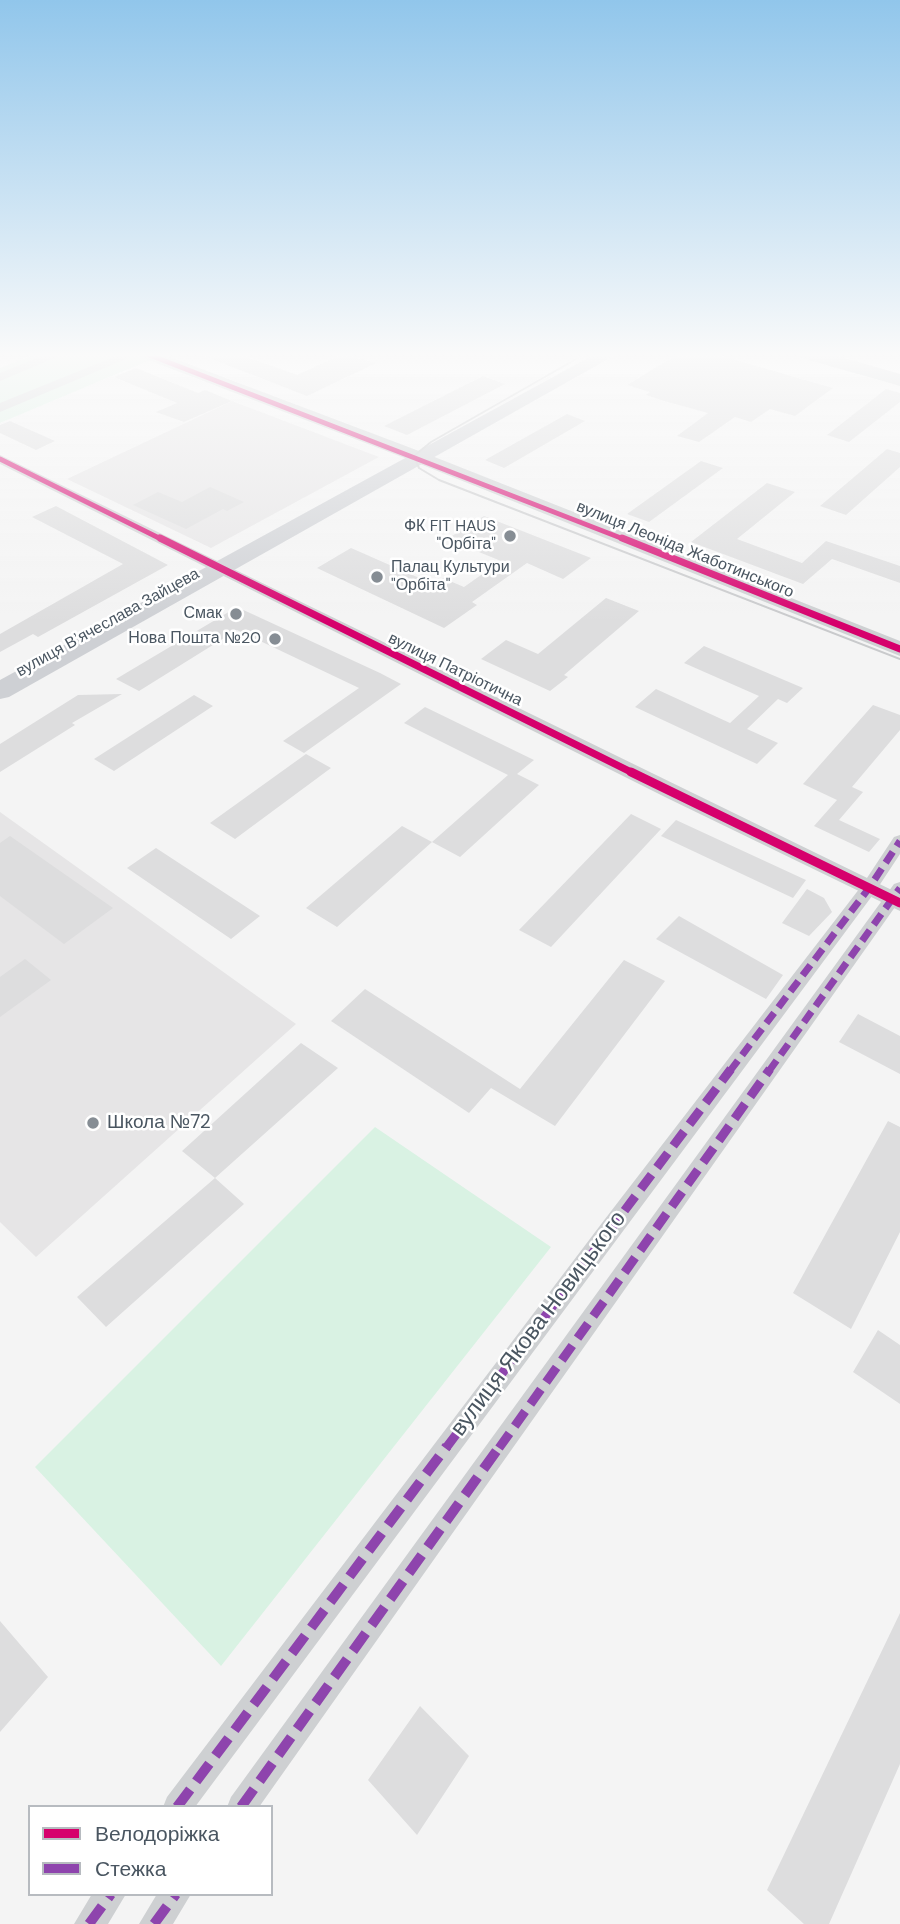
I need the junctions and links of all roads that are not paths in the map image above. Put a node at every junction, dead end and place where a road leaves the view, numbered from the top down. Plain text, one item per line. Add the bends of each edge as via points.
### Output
1 (382, 444) edge
2 (434, 444) edge
3 (437, 444) edge
4 (414, 456) junction
5 (0, 459) edge
6 (218, 566) junction
7 (900, 649) edge
8 (0, 684) edge
9 (0, 691) edge
10 (900, 841) edge
11 (869, 888) junction
12 (897, 897) edge
13 (178, 1805) edge
14 (242, 1805) edge
15 (110, 1896) edge
16 (175, 1896) edge
17 (89, 1924) edge
18 (154, 1924) edge

1 - 4 street, вулиця Леоніда Жаботинського
2 - 4 main road, вулиця Вʼячеслава Зайцева
3 - 4 main road, вулиця Вʼячеслава Зайцева
4 - 6 main road, вулиця Вʼячеслава Зайцева
4 - 7 street, вулиця Леоніда Жаботинського
5 - 6 street, вулиця Патріотична
6 - 8 main road, вулиця Вʼячеслава Зайцева
6 - 9 main road, вулиця Вʼячеслава Зайцева
6 - 11 street, вулиця Патріотична
10 - 11 street, вулиця Якова Новицького
11 - 12 street, вулиця Патріотична
11 - 13 street, вулиця Якова Новицького
12 - 14 street, вулиця Якова Новицького
15 - 17 street
16 - 18 street

